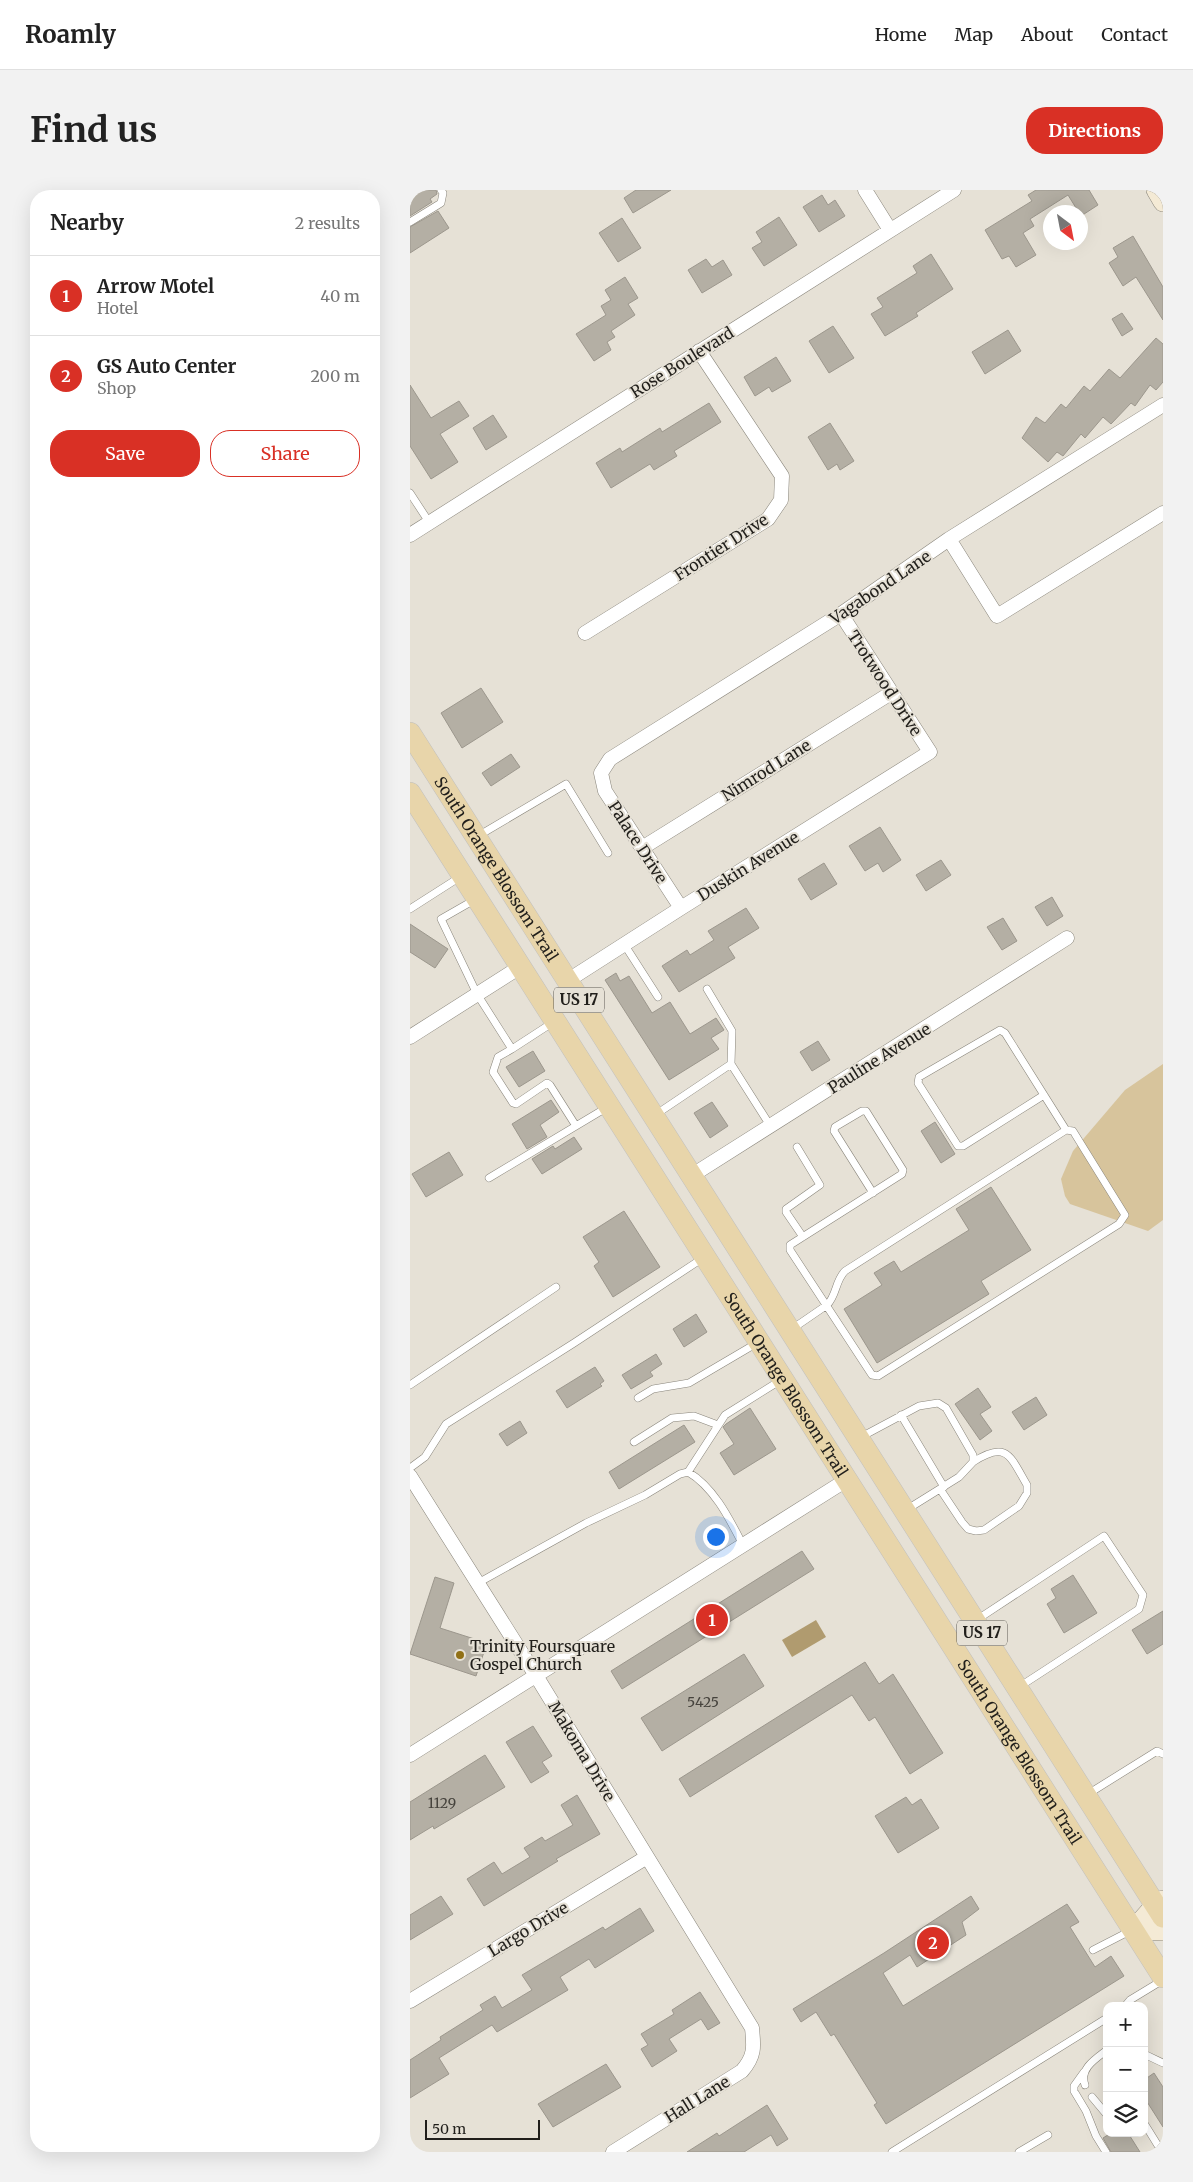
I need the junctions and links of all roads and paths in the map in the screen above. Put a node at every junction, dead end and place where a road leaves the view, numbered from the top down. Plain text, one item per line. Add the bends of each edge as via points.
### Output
1 (441, 190) edge
2 (865, 190) edge
3 (954, 190) edge
4 (1156, 190) edge
5 (1163, 202) edge
6 (410, 222) edge
7 (890, 230) junction
8 (700, 351) junction
9 (1163, 404) edge
10 (410, 493) edge
11 (1163, 513) edge
12 (429, 522) junction
13 (410, 535) edge
14 (949, 539) junction
15 (841, 614) junction
16 (585, 633) dead end
17 (891, 693) junction
18 (410, 734) edge
19 (930, 752) joint
20 (601, 773) joint
21 (410, 793) edge
22 (476, 838) junction
23 (642, 848) junction
24 (608, 853) dead end
25 (462, 876) junction
26 (477, 899) junction
27 (680, 908) junction
28 (410, 909) edge
29 (1066, 938) dead end
30 (624, 944) junction
31 (520, 967) junction
32 (568, 981) junction
33 (707, 989) dead end
34 (477, 994) junction
35 (658, 997) dead end
36 (555, 1021) junction
37 (410, 1037) edge
38 (512, 1049) junction
39 (731, 1064) junction
40 (1044, 1095) junction
41 (609, 1106) junction
42 (653, 1116) junction
43 (576, 1126) junction
44 (771, 1127) junction
45 (1066, 1130) junction
46 (797, 1147) dead end
47 (638, 1152) junction
48 (691, 1176) junction
49 (489, 1178) dead end
50 (873, 1193) junction
51 (681, 1219) junction
52 (803, 1237) junction
53 (730, 1238) junction
54 (705, 1257) junction
55 (556, 1287) dead end
56 (826, 1304) junction
57 (790, 1331) junction
58 (759, 1341) junction
59 (783, 1378) junction
60 (410, 1385) edge
61 (638, 1398) dead end
62 (901, 1415) junction
63 (718, 1426) junction
64 (858, 1439) junction
65 (634, 1442) dead end
66 (973, 1462) junction
67 (410, 1468) edge
68 (688, 1472) junction
69 (410, 1476) edge
70 (848, 1479) junction
71 (942, 1488) junction
72 (904, 1511) junction
73 (743, 1545) junction
74 (478, 1583) junction
75 (974, 1621) junction
76 (535, 1674) junction
77 (1017, 1688) junction
78 (1163, 1754) edge
79 (410, 1755) edge
80 (1085, 1795) junction
81 (646, 1856) junction
82 (1160, 1907) edge
83 (1133, 1930) junction
84 (1163, 1931) edge
85 (1093, 1950) dead end
86 (1163, 1978) edge
87 (410, 2001) edge
88 (1128, 2002) edge
89 (1103, 2020) edge
90 (752, 2028) joint
91 (1103, 2053) edge
92 (1148, 2056) edge
93 (1163, 2063) edge
94 (1084, 2072) junction
95 (1085, 2086) dead end
96 (1092, 2097) dead end
97 (1103, 2110) edge
98 (1148, 2130) edge
99 (1048, 2135) dead end
100 (613, 2152) edge
101 (892, 2152) edge
102 (1020, 2152) edge
103 (1106, 2152) edge
104 (1162, 2152) edge

1 - 6 lane via 441,203
2 - 7 street
3 - 7 street, Rose Boulevard
4 - 5 main road
7 - 8 street, Rose Boulevard
8 - 12 street, Rose Boulevard
8 - 16 street, Frontier Drive via 782,476 781,500 768,519
9 - 14 street, Vagabond Lane
10 - 12 lane
11 - 14 street via 997,616
12 - 13 street, Rose Boulevard
14 - 15 street, Vagabond Lane
15 - 17 street, Trotwood Drive
15 - 20 street, Vagabond Lane via 610,759
17 - 19 street, Trotwood Drive
17 - 23 street, Nimrod Lane
18 - 22 main road, South Orange Blossom Trail / US 17
19 - 27 street, Duskin Avenue
20 - 23 street, Palace Drive via 605,791
21 - 25 main road, South Orange Blossom Trail / US 17
22 - 24 lane via 566,784
22 - 32 main road, South Orange Blossom Trail / US 17
23 - 27 street, Palace Drive
25 - 26 main road, South Orange Blossom Trail / US 17
25 - 28 lane
26 - 31 main road, South Orange Blossom Trail / US 17
26 - 34 lane via 441,919
27 - 30 street, Duskin Avenue
29 - 44 street, Pauline Avenue
30 - 32 street, Duskin Avenue
30 - 35 lane
31 - 34 street
31 - 36 main road, South Orange Blossom Trail / US 17
32 - 42 main road, South Orange Blossom Trail / US 17
33 - 39 lane via 732,1031
34 - 37 street
34 - 38 lane
36 - 38 lane
36 - 41 main road, South Orange Blossom Trail / US 17
38 - 43 lane via 498,1057 493,1072 513,1103 550,1084
39 - 42 lane
39 - 44 lane
40 - 40 lane via 1000,1030 919,1077 918,1083 958,1146 963,1146
40 - 45 lane
41 - 43 lane
41 - 47 main road, South Orange Blossom Trail / US 17
42 - 48 main road, South Orange Blossom Trail / US 17
43 - 49 lane
44 - 48 street, Pauline Avenue
45 - 56 lane via 844,1272 839,1277 835,1295
45 - 56 lane via 1073,1131 1125,1214 1119,1224 878,1376 872,1375
46 - 52 lane via 820,1184 786,1209
47 - 48 main road via 676,1175
47 - 51 main road, South Orange Blossom Trail / US 17
48 - 53 main road, South Orange Blossom Trail / US 17
50 - 50 lane via 902,1174 903,1170 866,1111 862,1111 835,1127 834,1131
50 - 52 lane
51 - 53 main road via 698,1218 713,1224
51 - 54 main road, South Orange Blossom Trail / US 17
52 - 56 lane via 790,1245 790,1250
53 - 57 main road, South Orange Blossom Trail / US 17
54 - 58 main road, South Orange Blossom Trail / US 17
54 - 67 lane via 446,1424 425,1457
55 - 60 lane
56 - 57 lane
57 - 64 main road, South Orange Blossom Trail / US 17
58 - 59 main road, South Orange Blossom Trail / US 17
58 - 61 lane via 689,1383 653,1389
59 - 63 lane via 725,1416
59 - 70 main road, South Orange Blossom Trail / US 17
62 - 64 lane
62 - 66 lane via 919,1406 938,1403 946,1408 973,1455
62 - 71 lane
63 - 65 lane via 694,1416 672,1418
63 - 68 lane
64 - 72 main road, South Orange Blossom Trail / US 17
66 - 71 lane via 959,1478
66 - 71 lane via 996,1451 1010,1457 1027,1485 1025,1500 984,1530 976,1531 968,1529 962,1522
68 - 73 lane via 711,1493
68 - 74 lane via 586,1522
69 - 74 street, Makoma Drive
70 - 73 street
70 - 83 main road, South Orange Blossom Trail / US 17
71 - 72 lane
72 - 75 main road, South Orange Blossom Trail / US 17
73 - 76 street
74 - 76 street, Makoma Drive
75 - 77 main road, South Orange Blossom Trail / US 17
75 - 77 lane via 1104,1536 1143,1595 1139,1609
76 - 79 street
76 - 81 street, Makoma Drive
77 - 80 main road, South Orange Blossom Trail / US 17
78 - 80 lane via 1157,1751
80 - 82 main road, South Orange Blossom Trail / US 17
81 - 87 street, Largo Drive
81 - 90 street, Makoma Drive
82 - 83 main road
83 - 84 main road
83 - 85 lane
83 - 86 main road, South Orange Blossom Trail / US 17
86 - 88 lane
89 - 101 lane
90 - 100 street, Hall Lane via 751,2060 742,2071
91 - 94 lane via 1090,2062
92 - 93 lane
94 - 95 lane
94 - 103 lane via 1074,2091
96 - 97 lane
98 - 104 lane
99 - 102 lane

